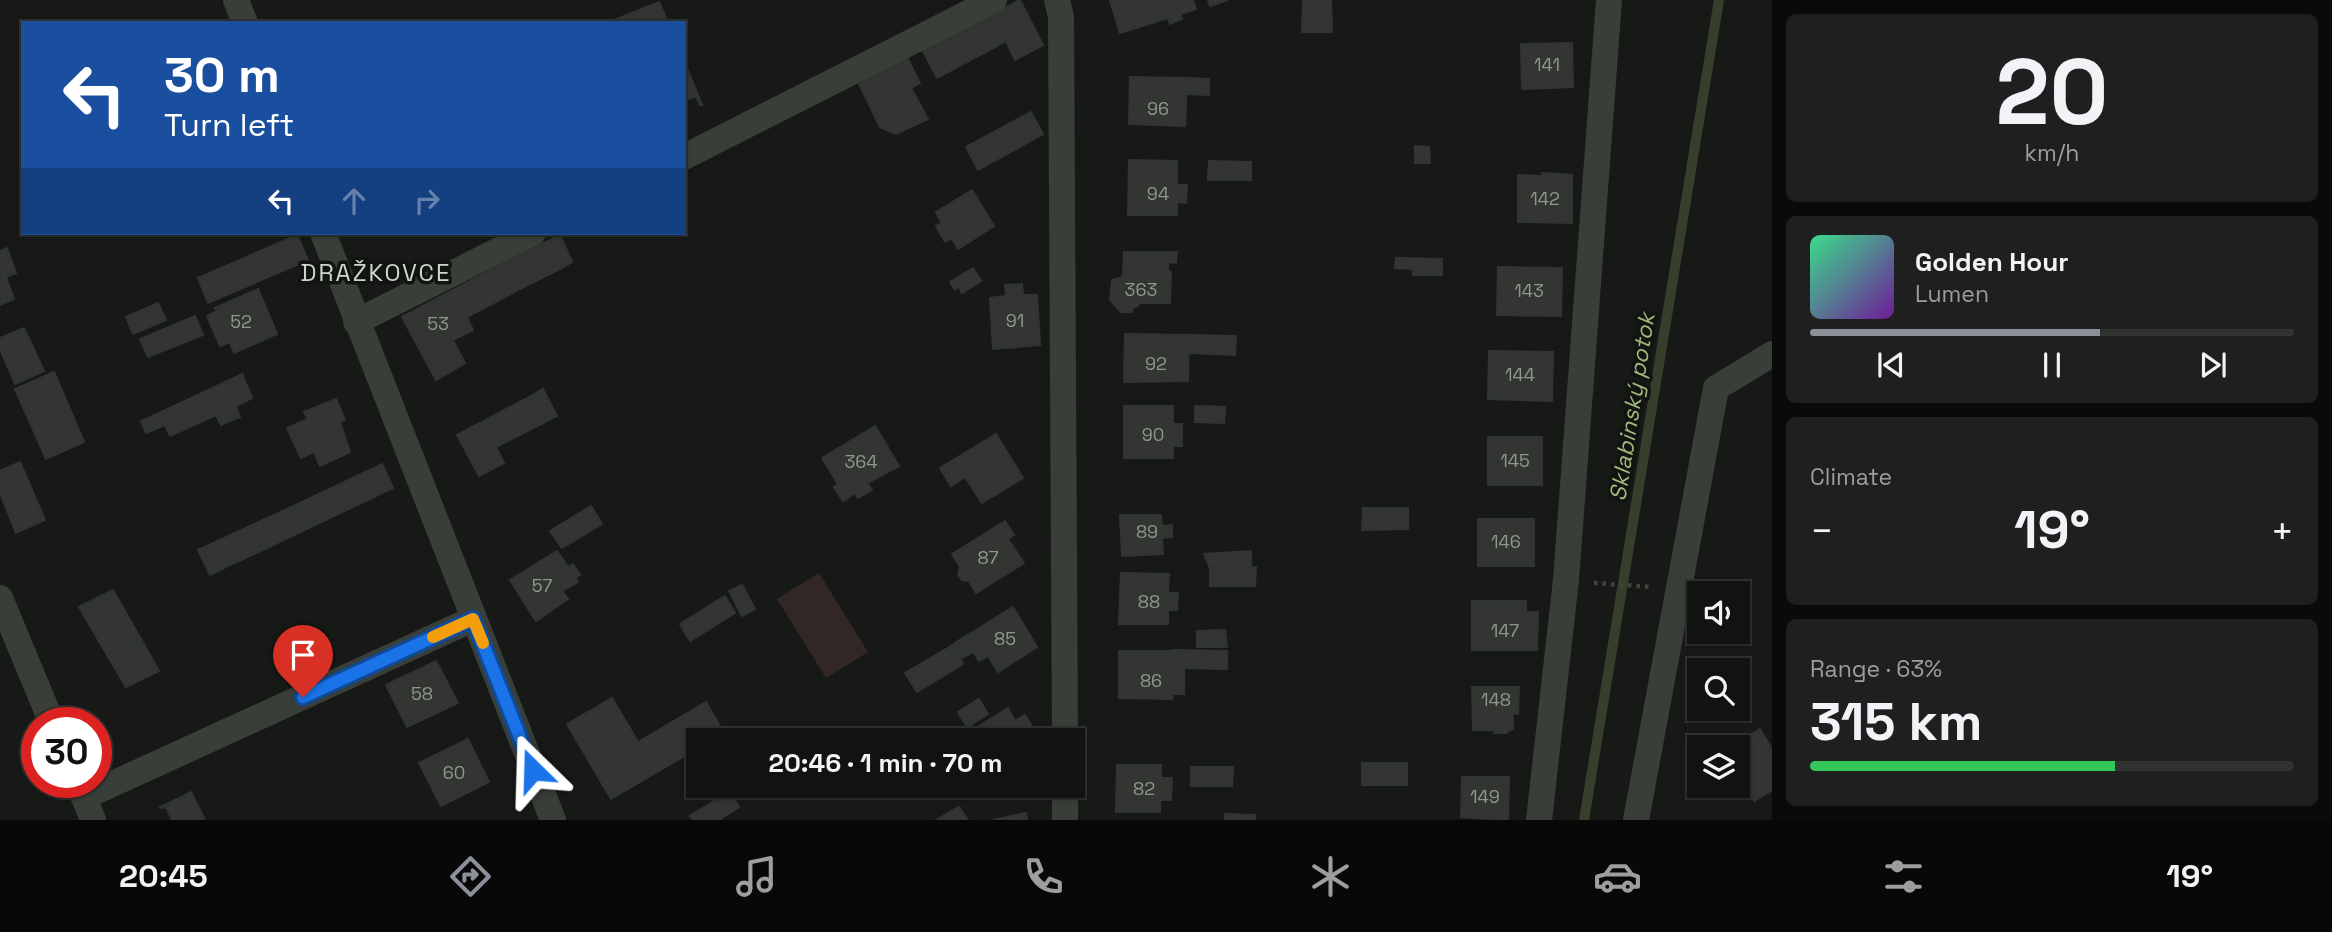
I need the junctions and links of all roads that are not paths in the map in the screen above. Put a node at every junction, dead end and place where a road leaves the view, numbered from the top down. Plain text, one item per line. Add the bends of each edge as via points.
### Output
1 (236, 0) edge
2 (994, 0) edge
3 (1057, 0) edge
4 (1609, 0) edge
5 (244, 21) edge
6 (686, 155) edge
7 (324, 235) edge
8 (529, 235) edge
9 (356, 322) junction
10 (1772, 354) edge
11 (0, 598) edge
12 (473, 619) junction
13 (45, 707) edge
14 (1065, 728) edge
15 (1065, 798) edge
16 (85, 800) edge
17 (553, 820) edge
18 (1066, 820) edge
19 (1539, 820) edge
20 (1636, 820) edge

1 - 5 street
2 - 6 street
3 - 14 street via 1061,16
4 - 19 street via 1566,580
7 - 9 street
8 - 9 street
9 - 12 street
10 - 20 street via 1716,388
11 - 13 street
12 - 16 street
12 - 17 street
15 - 18 street

